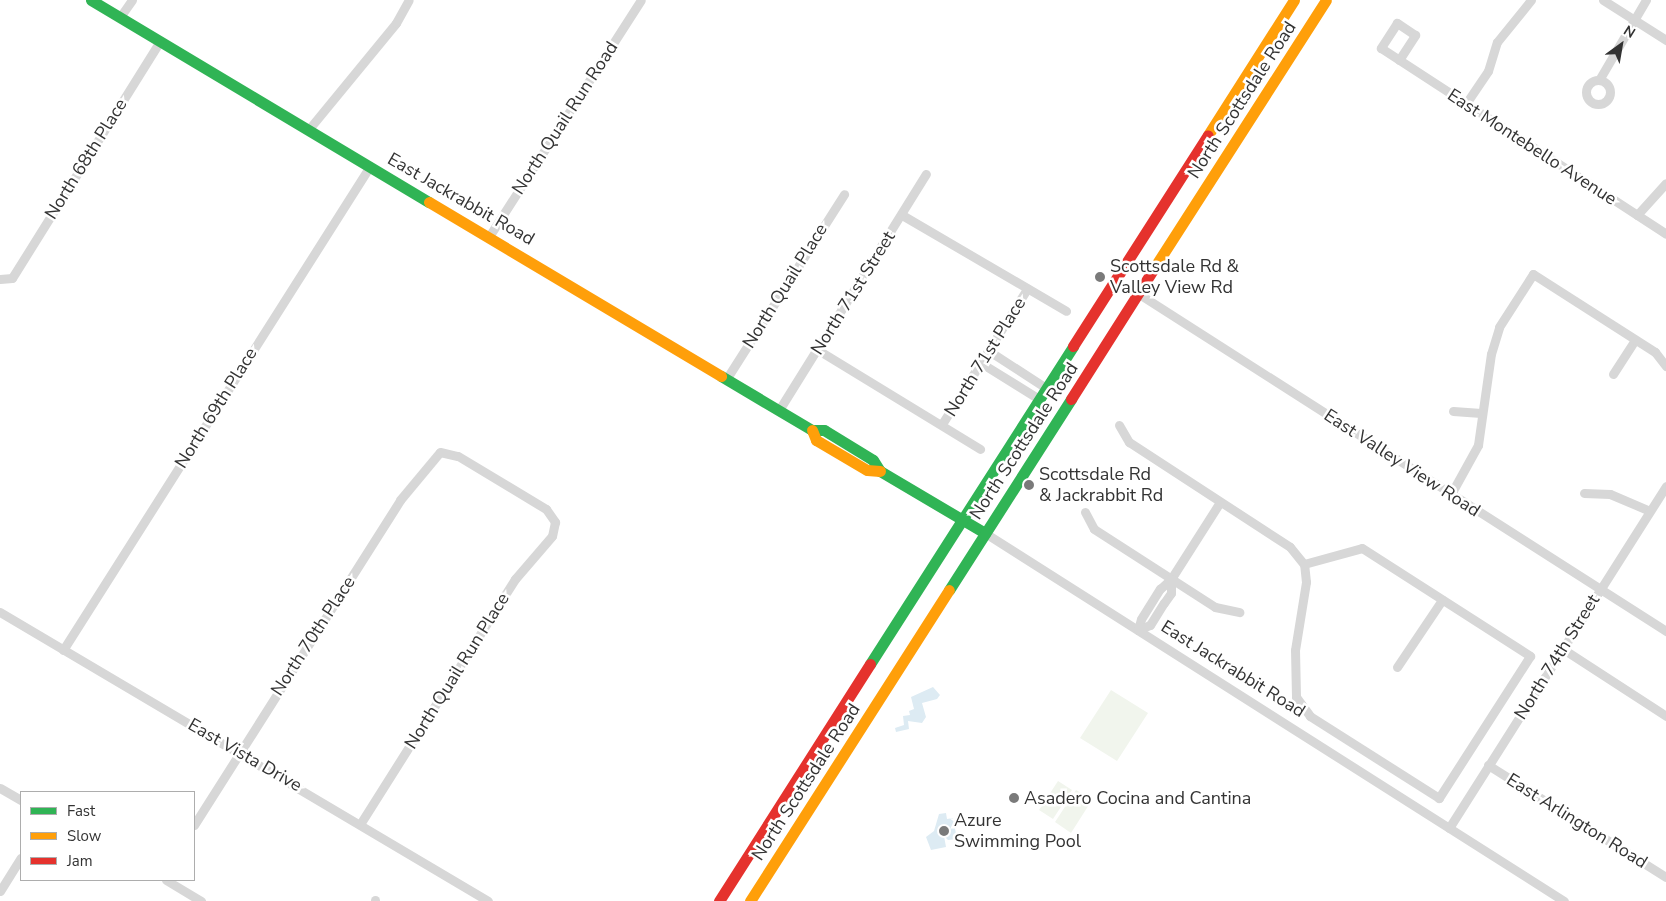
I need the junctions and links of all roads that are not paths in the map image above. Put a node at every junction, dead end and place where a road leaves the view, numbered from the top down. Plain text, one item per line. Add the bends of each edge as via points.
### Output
1 (91, 0) edge
2 (132, 0) edge
3 (409, 0) edge
4 (641, 0) edge
5 (1294, 0) edge
6 (1326, 0) edge
7 (1531, 0) edge
8 (1603, 0) edge
9 (1646, 0) edge
10 (120, 17) junction
11 (1634, 19) junction
12 (1666, 40) edge
13 (160, 41) junction
14 (1399, 60) dead end
15 (1599, 80) dead end
16 (1466, 106) junction
17 (309, 129) junction
18 (370, 166) junction
19 (926, 174) dead end
20 (1666, 183) edge
21 (844, 194) dead end
22 (902, 215) junction
23 (1637, 215) junction
24 (1666, 234) edge
25 (490, 235) junction
26 (0, 279) edge
27 (1027, 289) junction
28 (1138, 294) junction
29 (1066, 310) dead end
30 (1635, 340) junction
31 (818, 350) junction
32 (989, 351) junction
33 (981, 363) junction
34 (1666, 366) edge
35 (1613, 374) dead end
36 (727, 378) junction
37 (1046, 388) junction
38 (1039, 399) junction
39 (779, 410) junction
40 (1452, 411) dead end
41 (1481, 413) junction
42 (942, 424) junction
43 (1118, 425) dead end
44 (980, 449) dead end
45 (440, 452) joint
46 (1666, 486) edge
47 (1451, 494) junction
48 (1584, 494) dead end
49 (1220, 502) junction
50 (1650, 511) junction
51 (1085, 512) dead end
52 (962, 520) junction
53 (985, 533) junction
54 (1304, 564) junction
55 (1172, 579) junction
56 (1600, 589) junction
57 (1442, 600) junction
58 (0, 612) edge
59 (1239, 612) dead end
60 (1138, 630) junction
61 (1666, 631) edge
62 (1563, 649) junction
63 (63, 650) junction
64 (1397, 667) dead end
65 (1666, 716) edge
66 (852, 717) junction
67 (240, 752) junction
68 (1488, 765) junction
69 (814, 777) junction
70 (0, 788) edge
71 (20, 799) edge
72 (195, 823) edge
73 (361, 823) junction
74 (1449, 828) junction
75 (20, 860) edge
76 (1666, 877) edge
77 (168, 881) edge
78 (0, 891) edge
79 (475, 898) edge
80 (200, 901) edge
81 (488, 901) edge
82 (719, 901) edge
83 (750, 901) edge
84 (1564, 901) edge

1 - 10 main road, East Jackrabbit Road
2 - 10 street
3 - 17 street via 396,22
4 - 25 street, North Quail Run Road
5 - 37 main road, North Scottsdale Road
6 - 28 main road, North Scottsdale Road
7 - 16 street via 1497,42 1488,71
8 - 11 street
9 - 11 street
10 - 13 main road, East Jackrabbit Road
11 - 12 street
11 - 15 street
13 - 17 main road, East Jackrabbit Road
13 - 26 street, North 68th Place via 12,278
14 - 16 street, East Montebello Avenue
16 - 23 street, East Montebello Avenue
17 - 18 main road, East Jackrabbit Road
18 - 25 main road, East Jackrabbit Road
18 - 63 street, North 69th Place
19 - 22 street, North 71st Street
20 - 23 street
21 - 36 street, North Quail Place
22 - 27 street
22 - 31 street, North 71st Street
23 - 24 street, East Montebello Avenue
25 - 36 main road, East Jackrabbit Road
27 - 29 street
27 - 32 street, North 71st Place
28 - 47 street, East Valley View Road
28 - 53 main road, North Scottsdale Road
30 - 34 street via 1654,352
30 - 35 street
30 - 41 street via 1533,274 1499,327
31 - 39 street, North 71st Street
31 - 42 street
32 - 33 street, North 71st Place
32 - 37 street
33 - 38 street
33 - 42 street, North 71st Place
36 - 39 main road, East Jackrabbit Road
37 - 38 main road, North Scottsdale Road
38 - 52 main road, North Scottsdale Road
39 - 52 main road, East Jackrabbit Road via 812,430 816,440 867,470 880,471
40 - 41 street
41 - 47 street via 1478,445
42 - 44 street
43 - 49 street via 1128,442
45 - 67 street, North 70th Place via 400,500
45 - 73 street, North Quail Run Place via 458,456 546,509 555,522 552,536 515,579
46 - 50 street, North 74th Street
47 - 56 street, East Valley View Road
48 - 50 street via 1610,494
49 - 54 street via 1290,547
49 - 55 street
50 - 56 street, North 74th Street
51 - 55 street via 1094,529
52 - 53 main road, East Jackrabbit Road
52 - 66 main road, North Scottsdale Road
53 - 60 street, East Jackrabbit Road
53 - 66 main road, North Scottsdale Road
54 - 57 street via 1362,548
54 - 57 street via 1306,582 1295,650 1296,697 1310,716 1439,798 1530,656
55 - 59 street via 1215,607
55 - 60 street via 1171,593 1150,624
56 - 61 street, East Valley View Road
56 - 62 street, North 74th Street
57 - 64 street
58 - 63 street, East Vista Drive
60 - 74 street, East Jackrabbit Road
62 - 65 street
62 - 68 street, North 74th Street
63 - 67 street, East Vista Drive
66 - 69 main road, North Scottsdale Road
66 - 69 main road, North Scottsdale Road
67 - 72 street, North 70th Place
67 - 73 street, East Vista Drive
68 - 74 street, North 74th Street
68 - 76 street, East Arlington Road
69 - 82 main road, North Scottsdale Road
69 - 83 main road, North Scottsdale Road
70 - 71 street
73 - 79 street, East Vista Drive
74 - 84 street, East Jackrabbit Road
75 - 78 street
77 - 80 street
79 - 81 street, East Vista Drive

